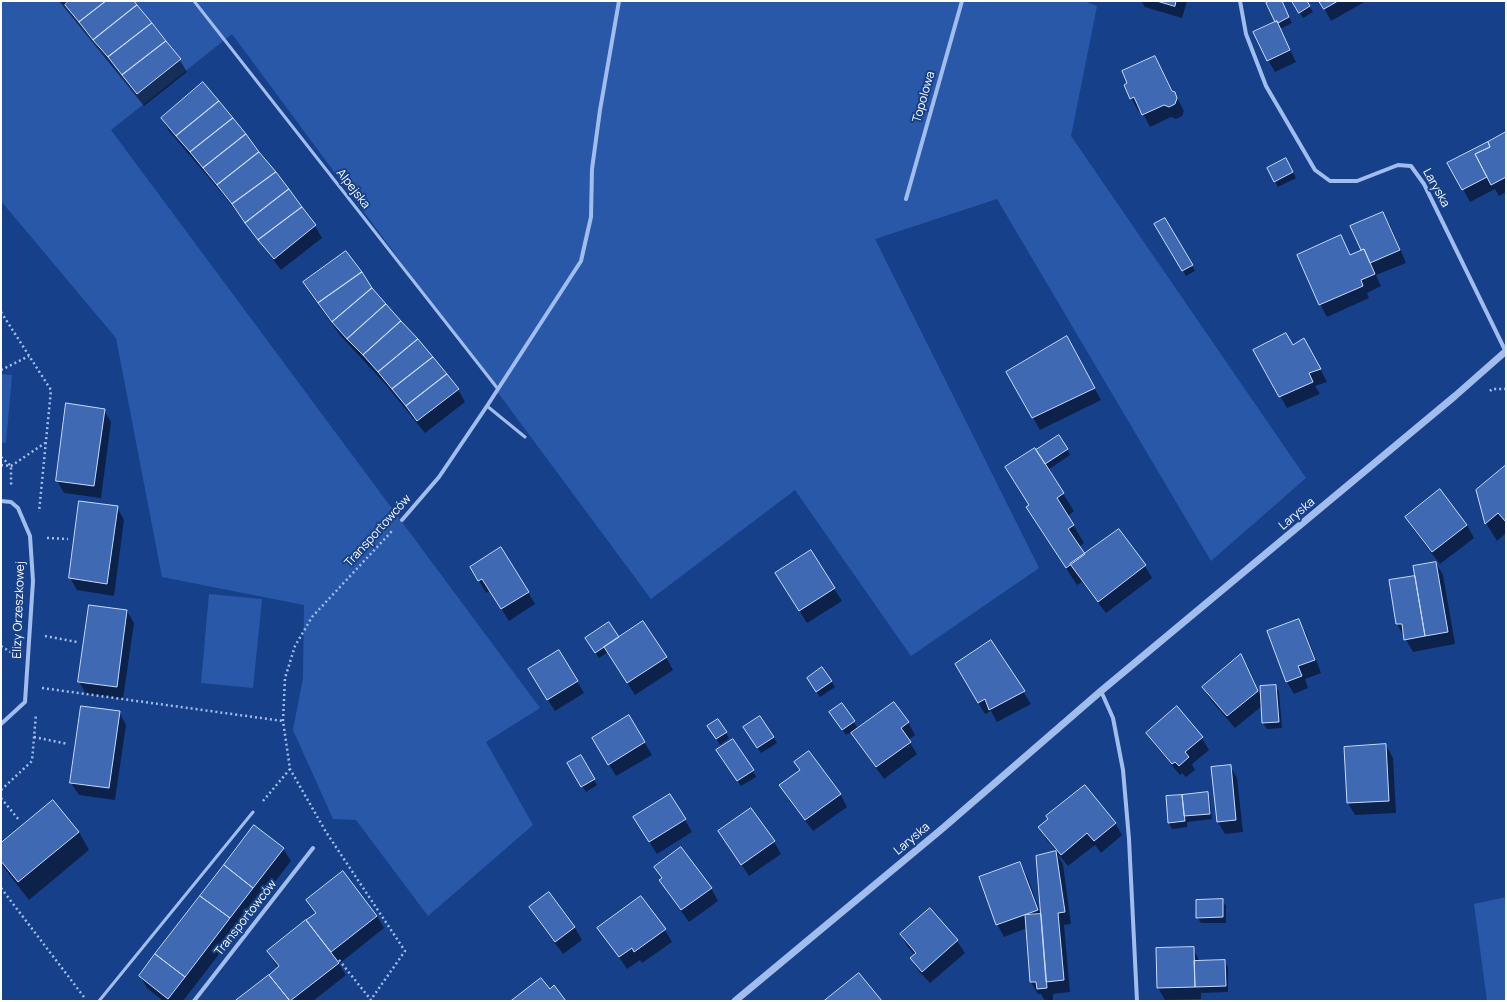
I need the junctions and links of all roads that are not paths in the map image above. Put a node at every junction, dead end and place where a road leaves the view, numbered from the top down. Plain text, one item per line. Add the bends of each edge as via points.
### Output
1 (194, 1) edge
2 (619, 1) edge
3 (962, 1) edge
4 (1240, 1) edge
5 (906, 199) dead end
6 (1506, 351) edge
7 (498, 389) junction
8 (487, 406) junction
9 (526, 437) dead end
10 (1, 501) edge
11 (402, 520) road end
12 (1101, 691) junction
13 (1, 724) edge
14 (253, 812) road end
15 (313, 848) dead end
16 (99, 1001) edge
17 (194, 1001) edge
18 (735, 1001) edge
19 (1137, 1001) edge

1 - 7 lane, Alpejska
2 - 7 street, Transportowców via 592,169 591,217 581,261
3 - 5 street, Topolowa
4 - 6 street, Laryska via 1246,34 1266,86 1315,170 1330,181 1357,181 1398,165 1411,166 1424,184
6 - 12 street, Laryska
7 - 8 street, Transportowców
8 - 9 lane
8 - 11 street, Transportowców via 439,477
10 - 13 street, Elizy Orzeszkowej via 11,502 18,508 30,536 33,582 25,702
12 - 18 street, Laryska via 943,828
12 - 19 street via 1113,718 1123,770
14 - 16 lane
15 - 17 street, Transportowców

